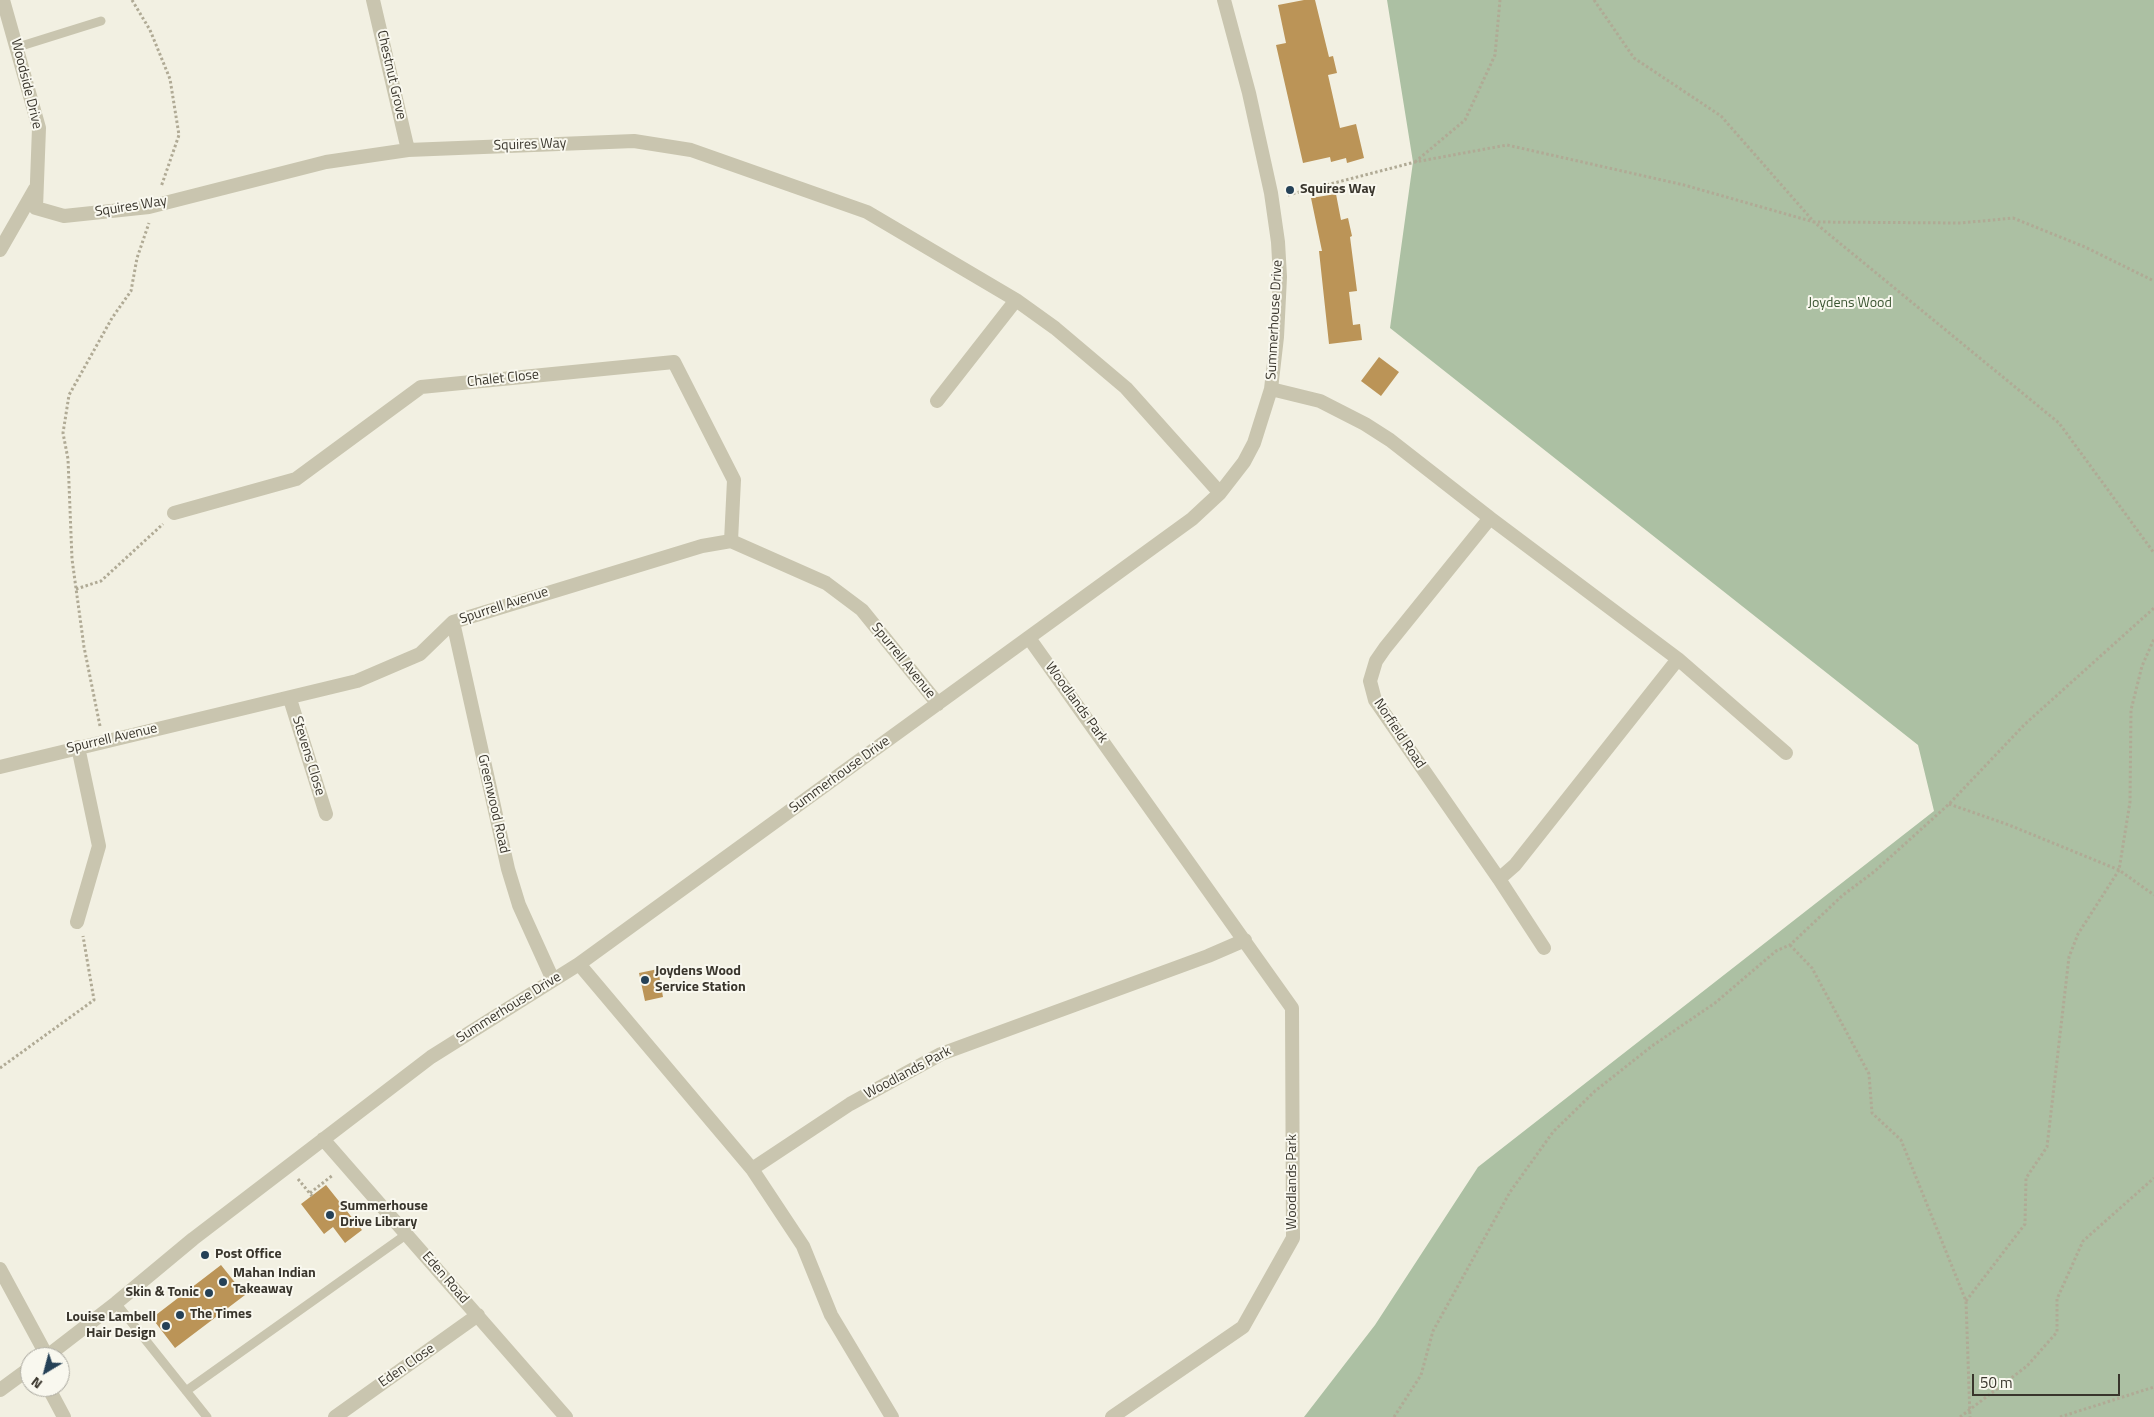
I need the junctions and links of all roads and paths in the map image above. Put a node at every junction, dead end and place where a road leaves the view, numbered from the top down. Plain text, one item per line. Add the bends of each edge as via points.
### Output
1 (132, 0) edge
2 (373, 0) edge
3 (1224, 0) edge
4 (1500, 0) edge
5 (1594, 0) edge
6 (2, 2) edge
7 (101, 21) dead end
8 (18, 47) junction
9 (408, 150) junction
10 (1413, 162) junction
11 (36, 189) junction
12 (1272, 199) junction
13 (155, 206) junction
14 (1814, 222) junction
15 (0, 250) edge
16 (2154, 282) edge
17 (1016, 300) junction
18 (1271, 389) junction
19 (937, 401) dead end
20 (1220, 493) junction
21 (174, 513) joint
22 (1490, 518) junction
23 (731, 541) junction
24 (2154, 553) edge
25 (76, 589) junction
26 (2154, 608) edge
27 (453, 622) junction
28 (1029, 638) junction
29 (2154, 640) edge
30 (1678, 659) junction
31 (290, 699) junction
32 (938, 704) junction
33 (102, 742) junction
34 (78, 747) junction
35 (1786, 753) dead end
36 (0, 767) edge
37 (1950, 804) junction
38 (326, 814) dead end
39 (2119, 870) junction
40 (1499, 879) junction
41 (2154, 895) edge
42 (77, 922) joint
43 (1245, 940) junction
44 (1790, 945) junction
45 (1544, 948) dead end
46 (579, 964) junction
47 (553, 980) junction
48 (0, 1068) edge
49 (323, 1139) junction
50 (289, 1167) junction
51 (752, 1169) junction
52 (332, 1176) dead end
53 (2154, 1178) edge
54 (407, 1234) junction
55 (0, 1269) edge
56 (1966, 1301) junction
57 (116, 1303) junction
58 (478, 1315) junction
59 (41, 1347) edge
60 (58, 1347) edge
61 (20, 1375) edge
62 (2154, 1387) edge
63 (0, 1390) edge
64 (186, 1391) junction
65 (53, 1397) edge
66 (1971, 1410) junction
67 (64, 1417) edge
68 (207, 1417) edge
69 (335, 1417) edge
70 (566, 1417) edge
71 (892, 1417) edge
72 (1112, 1417) edge
73 (1394, 1417) edge
74 (1960, 1417) edge
75 (1970, 1417) edge
76 (2060, 1417) edge

1 - 13 path via 150,30 170,79 179,135
2 - 9 street, Chestnut Grove
3 - 12 street, Summerhouse Drive
4 - 10 path via 1495,55 1465,120
5 - 14 path via 1634,58 1721,116
6 - 8 street, Woodside Drive
7 - 8 lane
8 - 11 street, Woodside Drive via 39,128
9 - 13 street, Squires Way via 326,162
9 - 17 street, Squires Way via 634,142 691,150 867,212
10 - 12 path
10 - 14 path via 1507,145 1684,185
11 - 13 street, Squires Way via 36,208 64,216
11 - 15 street, Woodside Drive
12 - 18 street, Summerhouse Drive via 1280,277
13 - 25 path via 137,258 131,291 69,395 64,433
14 - 16 path via 1961,223 2013,218 2085,247
14 - 24 path via 2059,423
17 - 19 street
17 - 20 street, Squires Way via 1126,388
18 - 20 street, Summerhouse Drive via 1254,443
18 - 22 street via 1320,401 1365,424
20 - 28 street, Summerhouse Drive via 1192,519
21 - 23 street, Chalet Close via 296,479 421,387 674,362 734,480
21 - 25 path via 101,581
22 - 30 street
22 - 40 street, Norfield Road via 1385,648 1376,661 1370,681 1375,700
23 - 27 street, Spurrell Avenue via 702,546
23 - 32 street, Spurrell Avenue via 826,583 862,610
25 - 33 path
26 - 37 path via 2025,724
27 - 31 street, Spurrell Avenue via 420,654 357,682
27 - 47 street, Greenwood Road via 508,869 519,905
28 - 32 street, Summerhouse Drive
28 - 43 street, Woodlands Park
29 - 39 path via 2142,666 2130,710 2130,802
30 - 35 street
30 - 40 street via 1514,865
31 - 33 street, Spurrell Avenue
31 - 38 street, Stevens Close
32 - 46 street, Summerhouse Drive
33 - 34 street, Spurrell Avenue
34 - 36 street, Spurrell Avenue
34 - 42 street via 99,846
37 - 39 path via 2009,824
37 - 44 path
39 - 41 path
39 - 56 path via 2078,934 2069,957 2047,1147 2026,1178 2025,1224
40 - 45 street, Norfield Road
42 - 48 path via 84,940 94,1000
43 - 51 street, Woodlands Park via 941,1054 850,1104
43 - 72 street, Woodlands Park via 1292,1008 1293,1238 1243,1327
44 - 56 path via 1812,968 1869,1074 1872,1113 1900,1140
44 - 73 path via 1776,951 1715,1003 1652,1046 1595,1092 1553,1132 1510,1192 1433,1331 1421,1375
46 - 47 street, Summerhouse Drive
46 - 51 street
47 - 49 street, Summerhouse Drive via 431,1057
49 - 50 street, Summerhouse Drive
49 - 54 street, Eden Road
50 - 52 path via 311,1194
50 - 57 street, Summerhouse Drive via 193,1239
51 - 71 street via 804,1246 832,1315
53 - 66 path via 2083,1241 2057,1299 2057,1332 2026,1366
54 - 58 street, Eden Road
54 - 64 lane
55 - 59 street
56 - 66 path
57 - 60 street, Summerhouse Drive
57 - 64 lane
58 - 69 street, Eden Close
58 - 70 street, Eden Road
61 - 63 street
62 - 76 path
64 - 68 lane
65 - 67 street
66 - 74 path
66 - 75 path

